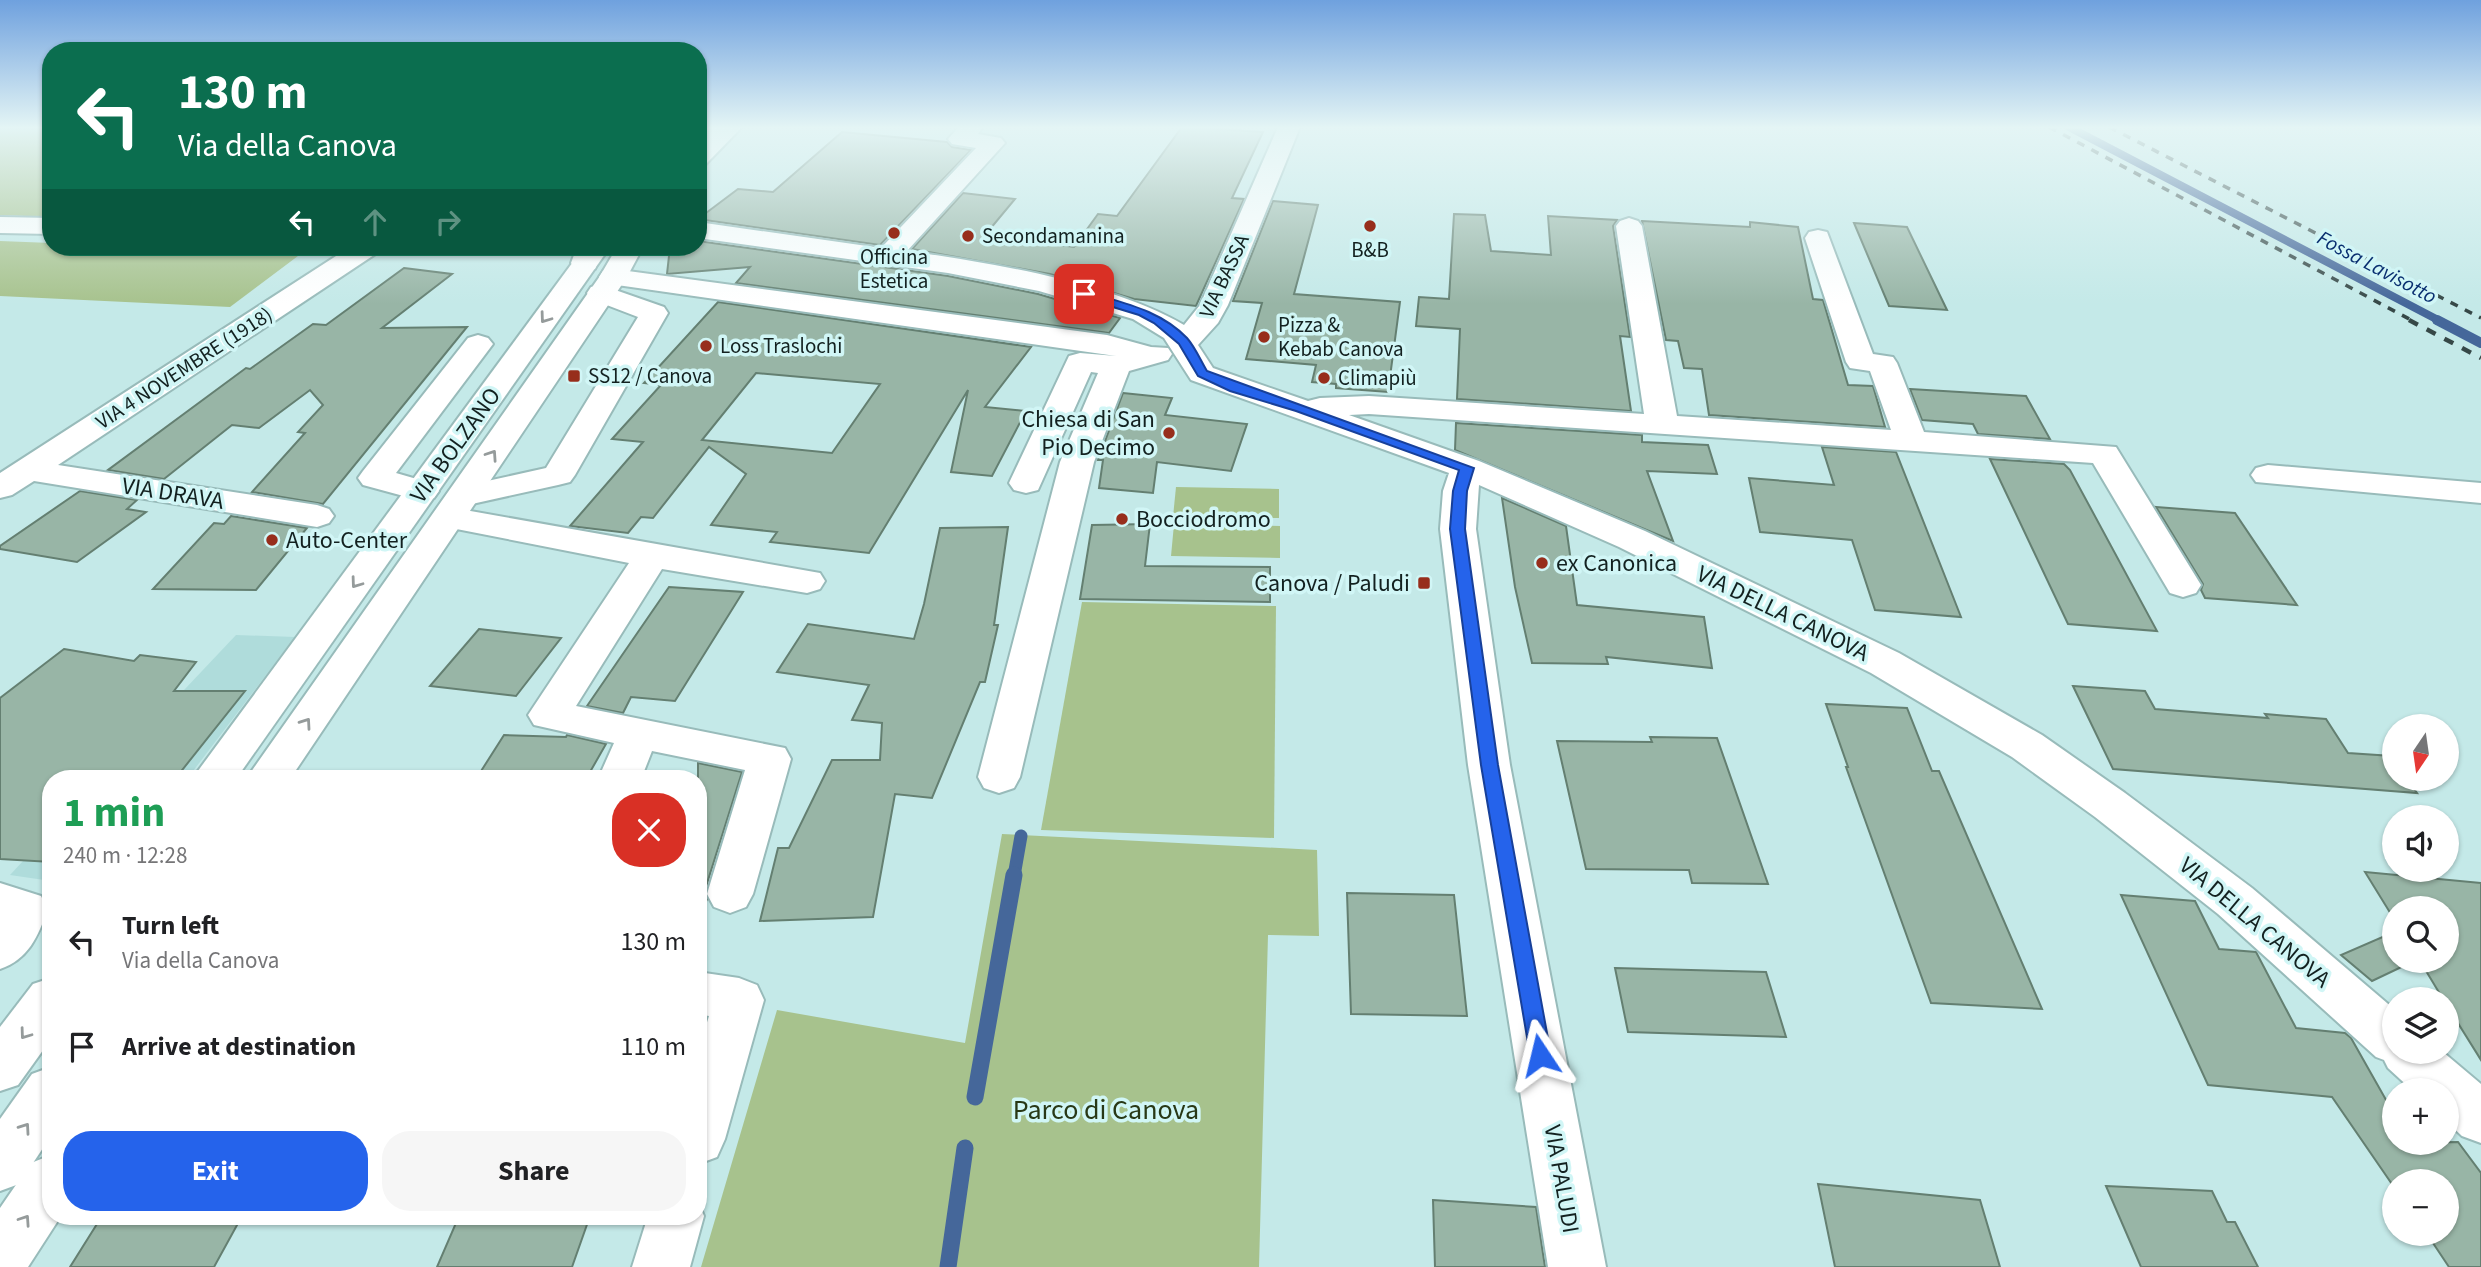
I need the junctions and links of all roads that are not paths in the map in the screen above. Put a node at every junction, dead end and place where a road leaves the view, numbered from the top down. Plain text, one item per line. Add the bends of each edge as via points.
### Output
1 (953, 186) edge
2 (1264, 186) edge
3 (0, 225) edge
4 (42, 226) edge
5 (1629, 226) dead end
6 (707, 231) edge
7 (1818, 238) dead end
8 (889, 255) junction
9 (355, 256) edge
10 (614, 256) edge
11 (597, 265) edge
12 (478, 344) dead end
13 (1185, 346) junction
14 (1132, 360) junction
15 (1301, 408) junction
16 (1662, 424) junction
17 (1911, 440) junction
18 (1467, 468) junction
19 (29, 470) junction
20 (2269, 475) dead end
21 (1027, 483) dead end
22 (0, 488) edge
23 (422, 491) junction
24 (2481, 493) edge
25 (456, 507) junction
26 (317, 516) dead end
27 (652, 556) junction
28 (807, 581) dead end
29 (2183, 584) dead end
30 (639, 733) junction
31 (220, 770) edge
32 (273, 770) edge
33 (623, 770) edge
34 (999, 777) dead end
35 (730, 894) dead end
36 (0, 902) edge
37 (0, 949) edge
38 (707, 995) edge
39 (42, 1011) edge
40 (2382, 1030) edge
41 (2420, 1064) edge
42 (0, 1068) edge
43 (42, 1104) edge
44 (707, 1108) edge
45 (2481, 1118) edge
46 (0, 1165) edge
47 (42, 1195) edge
48 (673, 1225) edge
49 (0, 1258) edge
50 (661, 1267) edge
51 (1577, 1267) edge

1 - 8 main road
2 - 13 main road, VIA BASSA via 1214,305
3 - 4 main road
5 - 16 main road
6 - 8 main road, VIA DELLA CANOVA
7 - 17 main road via 1861,362 1882,363
8 - 13 main road, VIA DELLA CANOVA via 1084,294 1143,313 1175,332
9 - 19 main road, VIA 4 NOVEMBRE (1918)
10 - 11 main road, VIA BOLZANO
11 - 14 main road via 1107,344
11 -> 23 main road, VIA BOLZANO
25 -> 11 main road, VIA BOLZANO
11 - 25 main road via 654,313 558,475
12 - 23 main road via 375,478
13 - 14 main road
13 - 15 main road, VIA DELLA CANOVA via 1202,374
14 - 21 main road via 1080,362
14 - 34 main road via 1077,462
15 - 16 main road via 1369,405
15 - 18 main road, VIA DELLA CANOVA
16 - 17 main road
17 - 29 main road via 2104,454
18 - 40 main road, VIA DELLA CANOVA via 1587,518 1754,597 1885,663 2027,746 2235,901
18 - 51 main road, VIA PALUDI via 1460,491 1458,529 1488,751
19 - 22 main road, VIA 4 NOVEMBRE (1918)
19 - 26 main road, VIA DRAVA
20 - 24 main road
23 -> 31 main road, VIA BOLZANO
25 - 27 main road, VIA BOLZANO
32 -> 25 main road, VIA BOLZANO
27 - 28 main road, VIA BOLZANO
27 - 30 main road via 549,715
30 - 33 main road
30 - 35 main road via 770,759
36 - 37 main road via 24,909 18,927
38 - 44 main road via 739,1000
39 -> 42 main road
41 - 45 main road
46 -> 43 main road
49 -> 47 main road
48 - 50 main road

